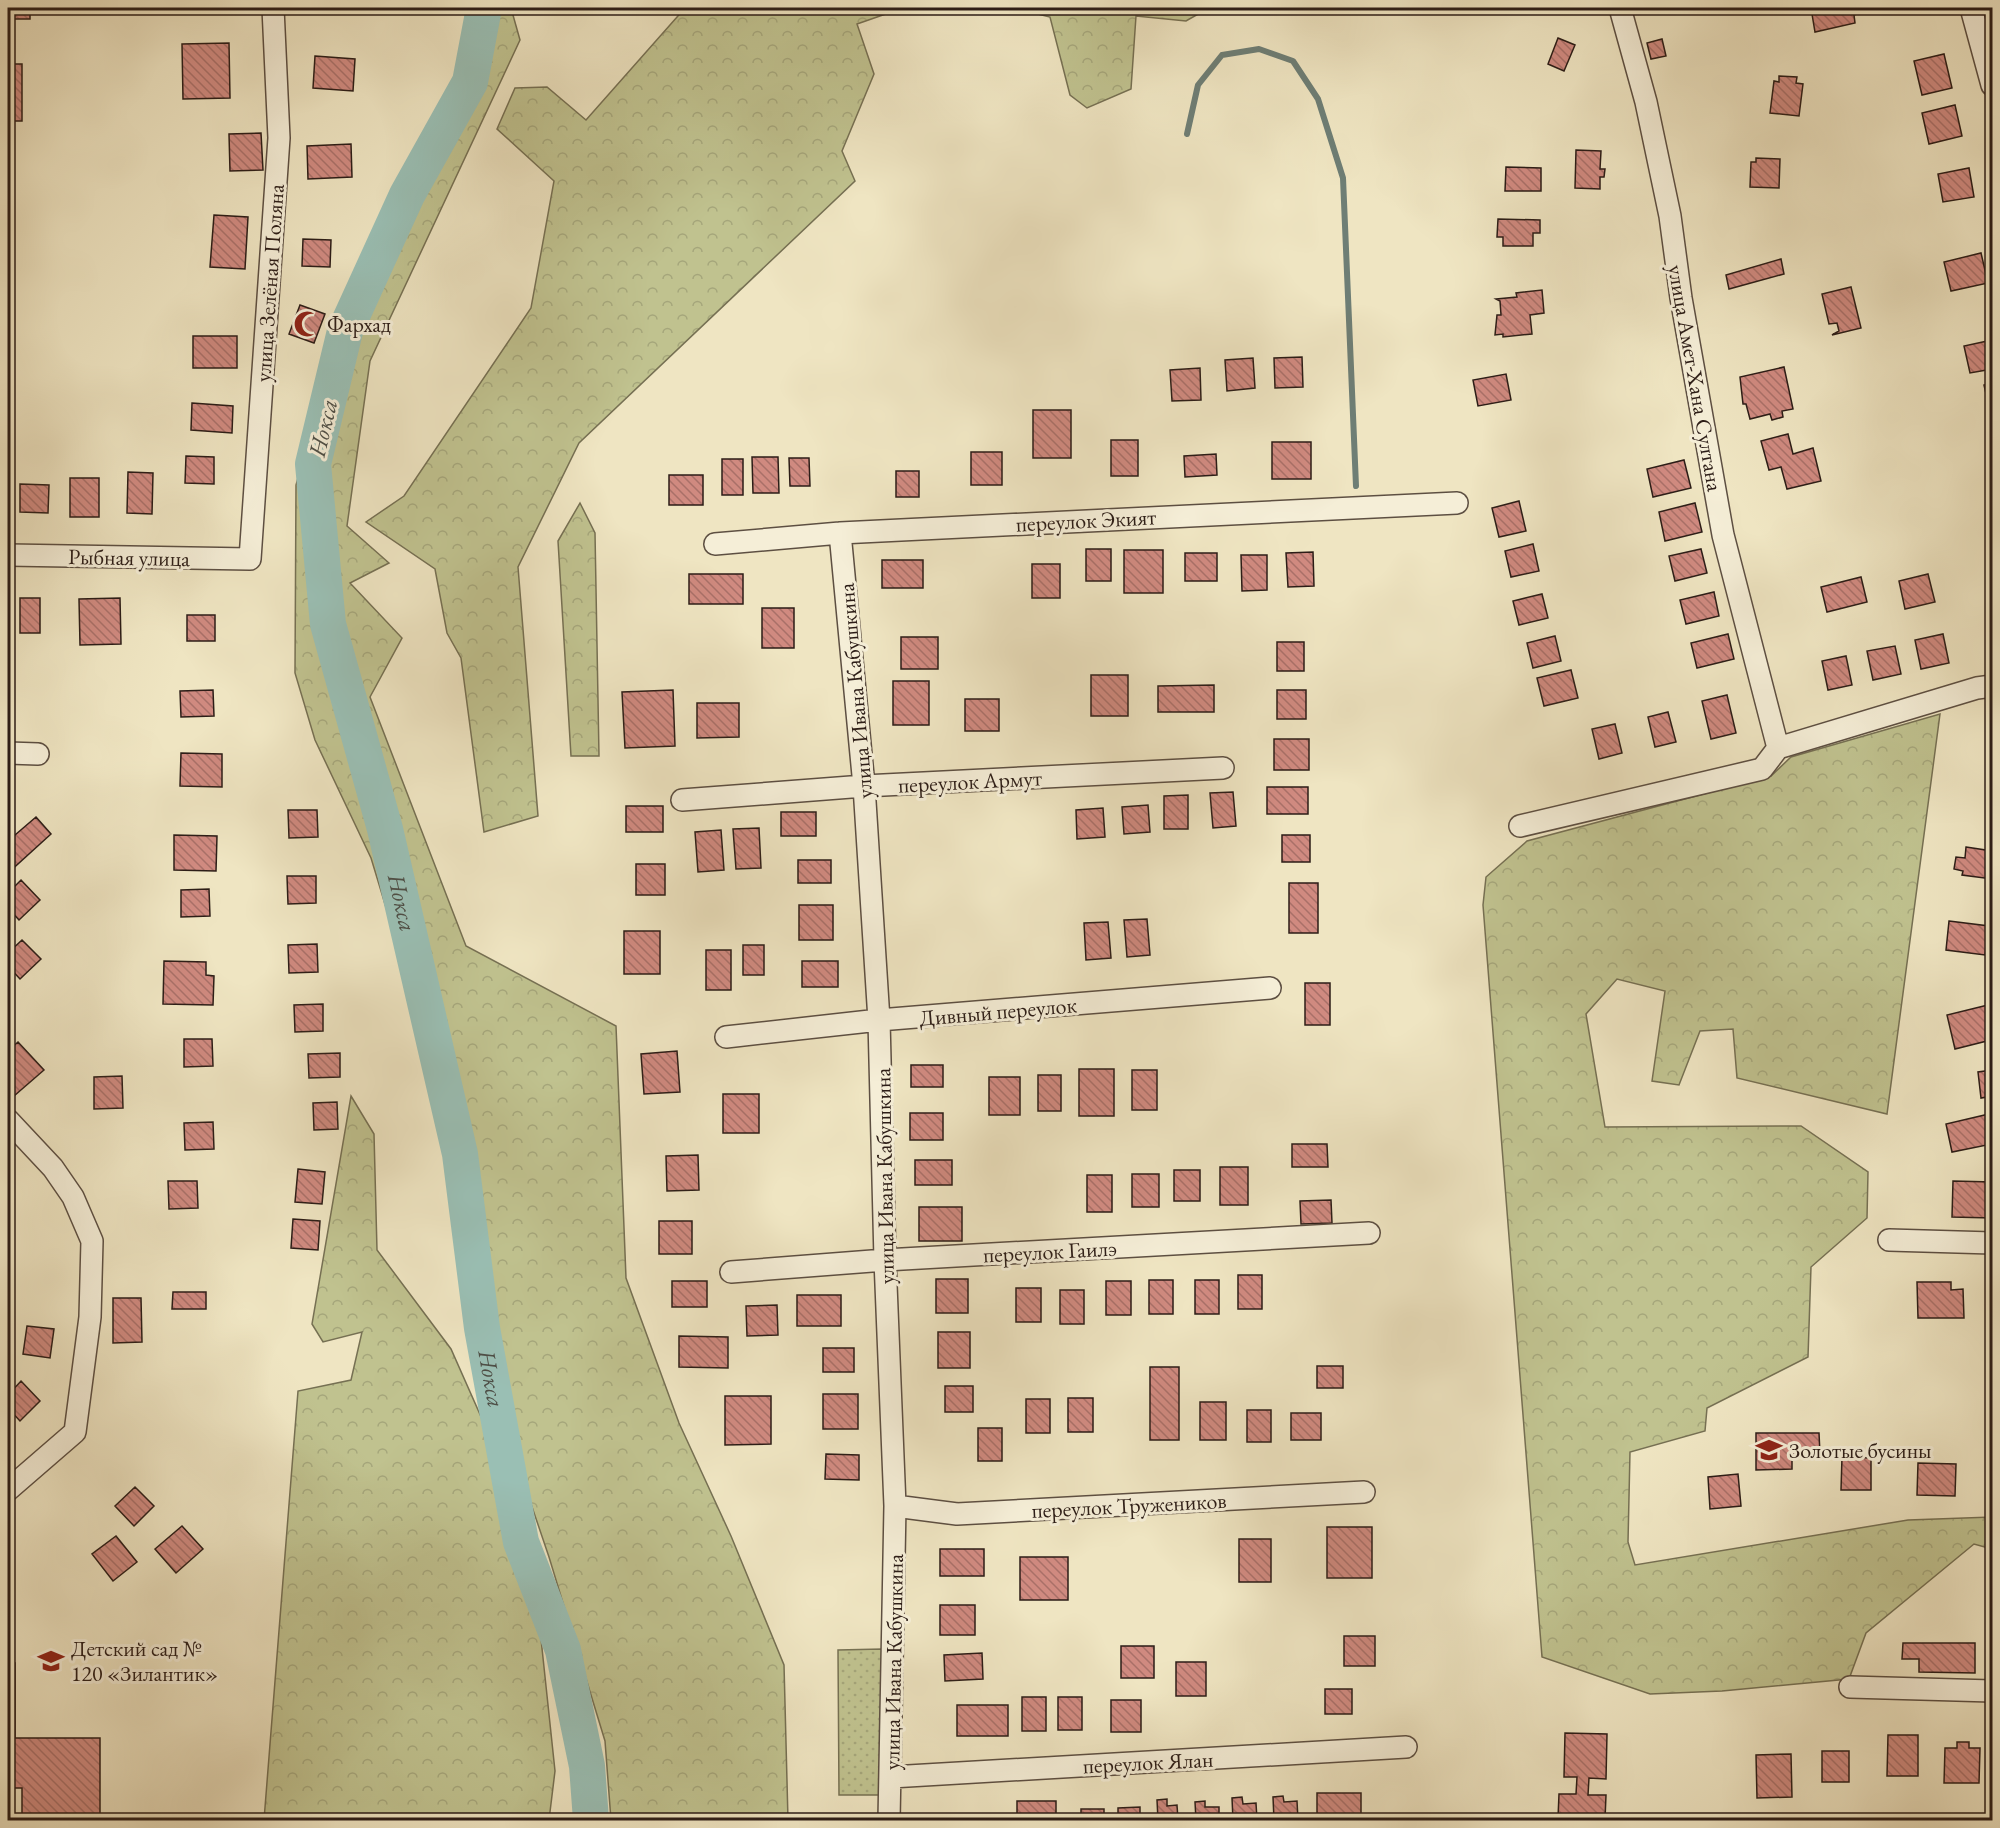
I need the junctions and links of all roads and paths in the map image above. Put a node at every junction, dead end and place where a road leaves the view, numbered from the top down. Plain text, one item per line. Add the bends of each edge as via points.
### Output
1 (273, 8) edge
2 (1620, 8) edge
3 (1971, 8) edge
4 (1992, 85) edge
5 (1457, 503) dead end
6 (840, 533) junction
7 (715, 544) dead end
8 (8, 555) edge
9 (250, 559) joint
10 (1992, 686) edge
11 (1778, 748) junction
12 (8, 753) edge
13 (38, 754) dead end
14 (1223, 768) dead end
15 (864, 786) junction
16 (682, 800) dead end
17 (1520, 826) dead end
18 (1270, 988) dead end
19 (879, 1020) junction
20 (726, 1037) dead end
21 (8, 1120) edge
22 (1369, 1233) dead end
23 (1889, 1240) dead end
24 (1992, 1243) edge
25 (885, 1260) junction
26 (731, 1272) dead end
27 (8, 1490) edge
28 (1364, 1492) dead end
29 (895, 1506) junction
30 (1850, 1687) dead end
31 (1992, 1691) edge
32 (1406, 1747) dead end
33 (891, 1776) junction
34 (889, 1821) edge

1 - 9 street, улица Зелёная Поляна via 279,138
2 - 11 street, улица Амет-Хана Султана via 1646,102 1670,216 1723,535
3 - 4 street
5 - 6 street, переулок Экият
6 - 7 street, переулок Экият
6 - 15 street, улица Ивана Кабушкина
8 - 9 street, Рыбная улица
10 - 11 street
11 - 17 street via 1762,769
12 - 13 street
14 - 15 street, переулок Армут
15 - 16 street, переулок Армут
15 - 19 street, улица Ивана Кабушкина
18 - 19 street, Дивный переулок
19 - 20 street, Дивный переулок
19 - 25 street, улица Ивана Кабушкина
21 - 27 street via 53,1168 73,1197 92,1242 90,1317 75,1432
22 - 25 street, переулок Гаилэ
23 - 24 street
25 - 26 street, переулок Гаилэ
25 - 29 street, улица Ивана Кабушкина
28 - 29 street, переулок Тружеников via 957,1514
29 - 33 street, улица Ивана Кабушкина
30 - 31 street
32 - 33 street, переулок Ялан
33 - 34 street, улица Ивана Кабушкина

